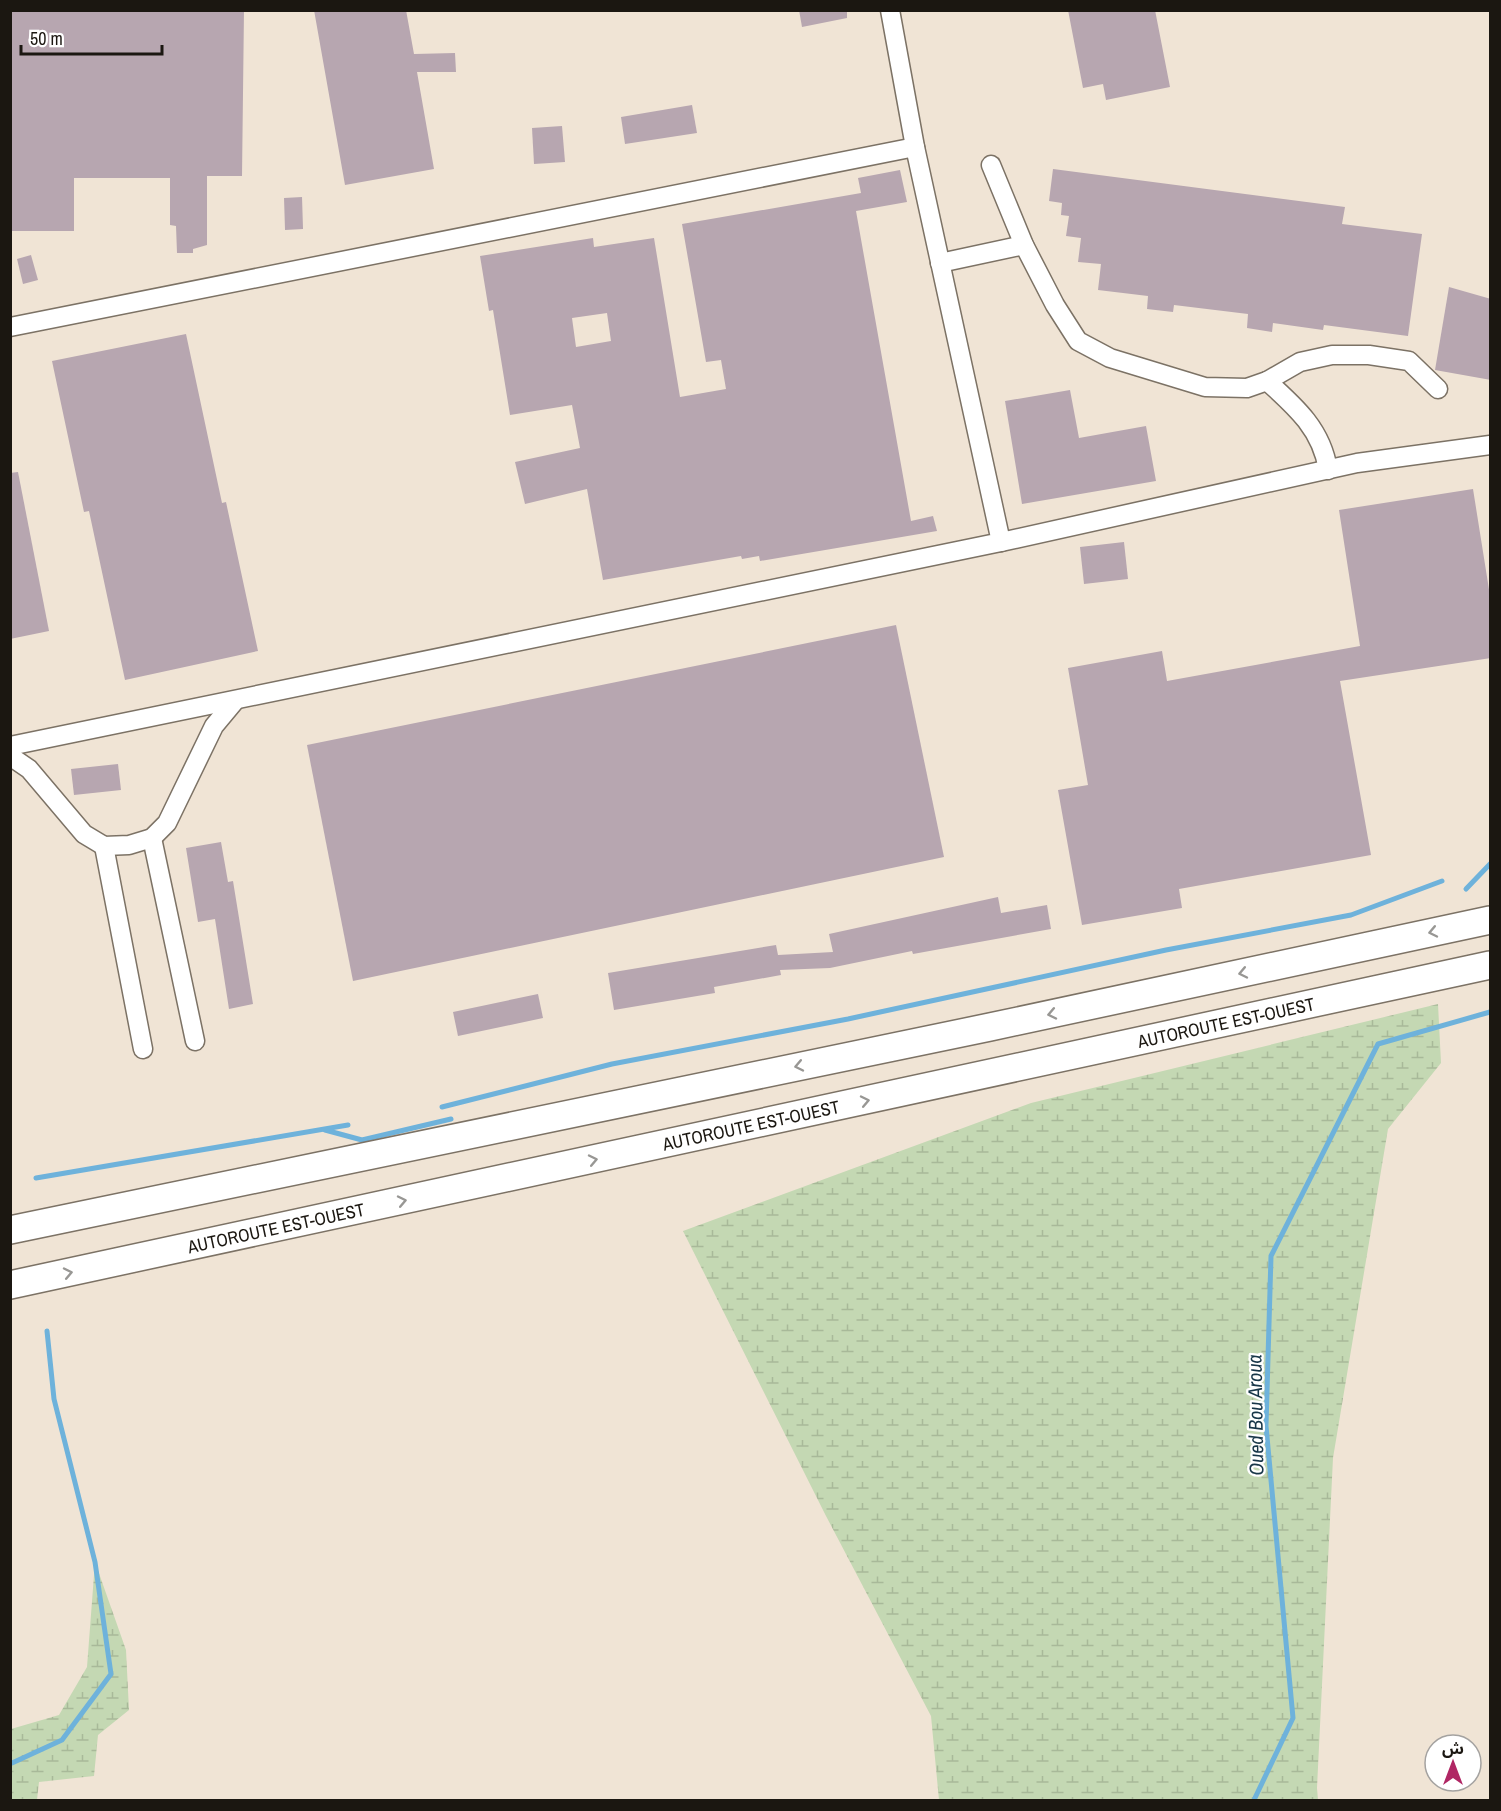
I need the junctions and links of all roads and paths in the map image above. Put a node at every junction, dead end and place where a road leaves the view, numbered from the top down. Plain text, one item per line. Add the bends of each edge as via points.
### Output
1 (890, 10) edge
2 (915, 147) junction
3 (991, 165) dead end
4 (1024, 245) junction
5 (940, 262) junction
6 (10, 327) edge
7 (1267, 381) junction
8 (1438, 389) dead end
9 (1491, 445) edge
10 (1329, 470) junction
11 (1001, 542) junction
12 (234, 702) junction
13 (10, 746) edge
14 (10, 756) edge
15 (152, 838) junction
16 (104, 846) junction
17 (1491, 920) edge
18 (1491, 965) edge
19 (195, 1041) dead end
20 (143, 1049) dead end
21 (10, 1230) edge
22 (10, 1285) edge

1 - 2 street
2 - 5 street
2 - 6 street
3 - 4 street
4 - 5 street
4 - 7 street via 1078,341 1110,358 1205,387 1246,388
5 - 11 street
7 - 8 street via 1300,362 1332,355 1369,355 1409,361
7 - 10 street via 1316,431
9 - 10 street
10 - 11 street
11 - 12 street
12 - 13 street
12 - 15 street via 213,726 167,823
14 - 16 street via 29,769 84,834
15 - 16 street via 129,845
15 - 19 street
16 - 20 street
17 -> 21 highway
22 -> 18 highway, AUTOROUTE EST-OUEST

